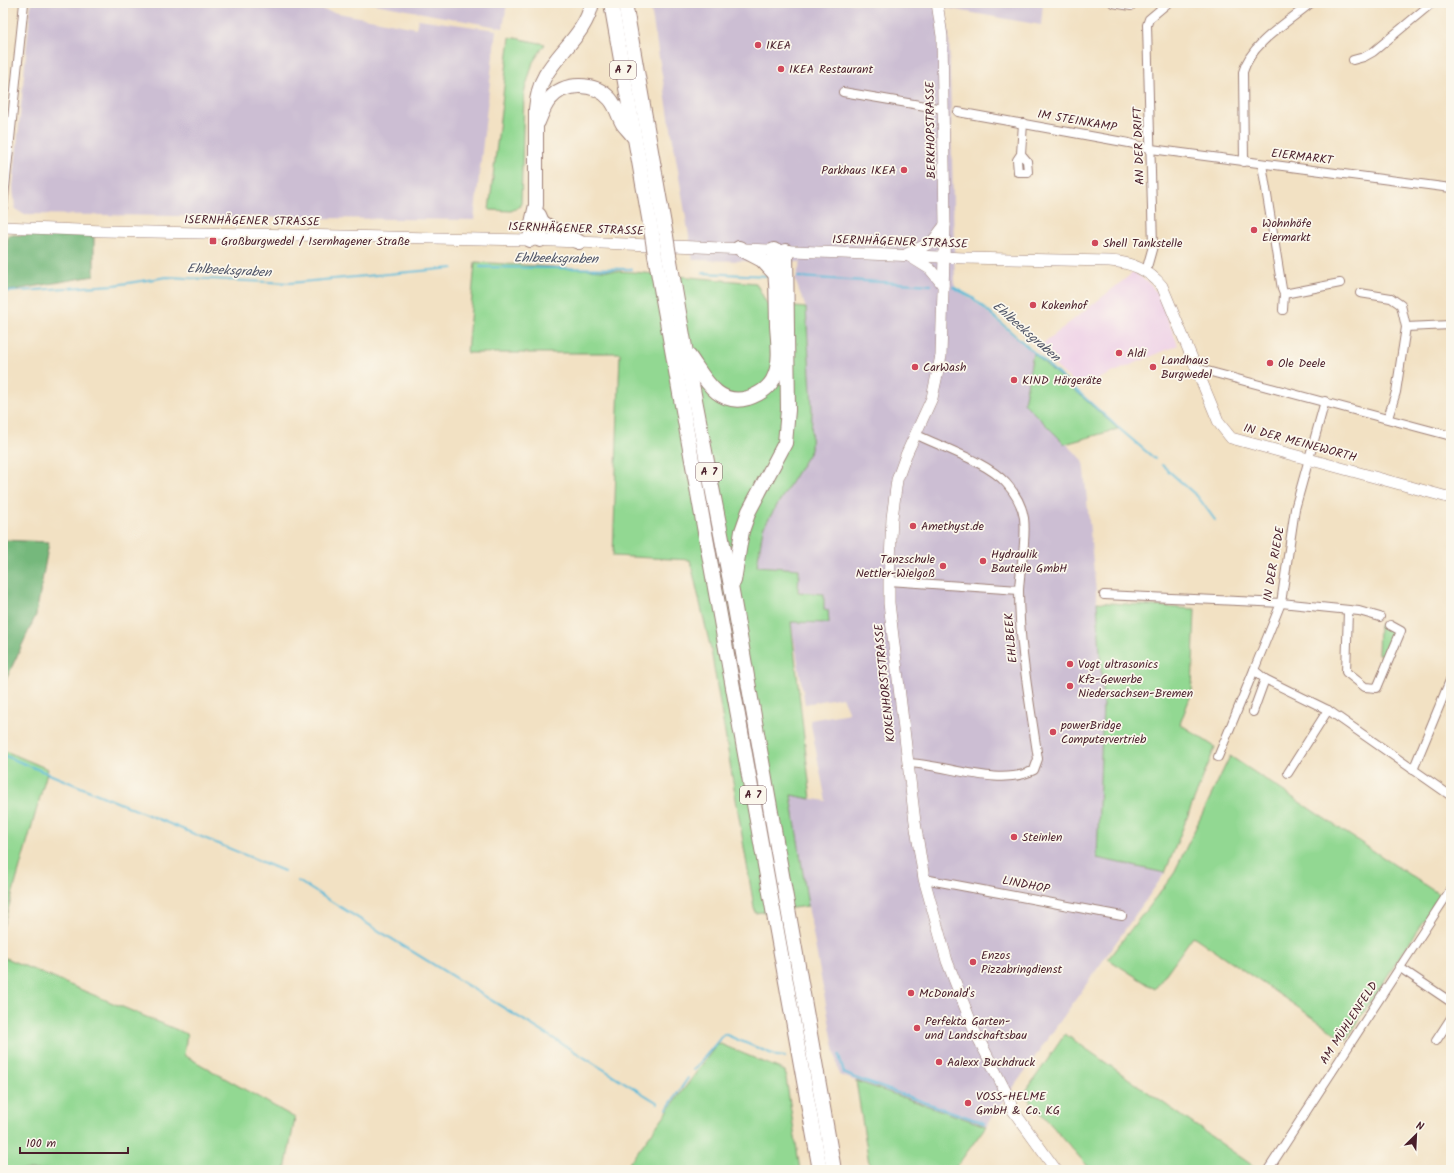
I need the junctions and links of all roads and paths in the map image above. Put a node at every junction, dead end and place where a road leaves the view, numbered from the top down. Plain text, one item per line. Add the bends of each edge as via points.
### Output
1 (24, 3) edge
2 (592, 3) edge
3 (611, 3) edge
4 (625, 3) edge
5 (937, 3) edge
6 (1113, 3) edge
7 (1168, 3) edge
8 (1311, 3) edge
9 (1432, 3) edge
10 (1131, 6) dead end
11 (1353, 60) dead end
12 (843, 92) dead end
13 (943, 109) junction
14 (958, 112) dead end
15 (1022, 123) junction
16 (537, 124) junction
17 (634, 138) junction
18 (1151, 149) junction
19 (1021, 154) dead end
20 (1244, 162) junction
21 (1262, 164) junction
22 (1451, 188) edge
23 (536, 205) junction
24 (3, 206) edge
25 (542, 222) junction
26 (945, 225) junction
27 (3, 227) edge
28 (535, 240) junction
29 (579, 242) junction
30 (739, 248) junction
31 (780, 250) junction
32 (662, 255) junction
33 (906, 255) junction
34 (944, 257) junction
35 (1146, 271) junction
36 (776, 276) junction
37 (1340, 283) dead end
38 (943, 285) junction
39 (1360, 293) dead end
40 (1284, 294) junction
41 (1283, 310) dead end
42 (1451, 324) edge
43 (1406, 327) junction
44 (686, 353) junction
45 (1196, 368) junction
46 (1325, 401) junction
47 (1388, 418) junction
48 (915, 434) junction
49 (1451, 436) edge
50 (1309, 460) junction
51 (1451, 498) edge
52 (888, 582) junction
53 (1020, 590) junction
54 (732, 591) junction
55 (1104, 595) dead end
56 (1281, 603) junction
57 (1348, 611) junction
58 (1380, 617) dead end
59 (1390, 625) dead end
60 (1254, 670) junction
61 (1451, 678) edge
62 (1265, 679) junction
63 (1328, 710) junction
64 (1253, 712) dead end
65 (1218, 757) dead end
66 (907, 763) junction
67 (1413, 770) junction
68 (1288, 773) dead end
69 (1451, 796) edge
70 (924, 879) junction
71 (1451, 889) edge
72 (1122, 916) dead end
73 (1399, 967) junction
74 (1451, 1002) edge
75 (1451, 1018) edge
76 (1436, 1041) dead end
77 (820, 1170) edge
78 (834, 1170) edge
79 (1056, 1170) edge
80 (1268, 1170) edge

1 - 24 street
2 - 16 highway via 572,42 544,77 536,109
3 - 17 highway, A 7
4 - 32 highway, A 7, bridge via 666,236
5 - 13 main road, BERKHOPSTRASSE via 942,36
6 - 10 street
7 - 18 street, AN DER DRIFT via 1149,19 1147,25
8 - 20 street via 1254,49 1246,61 1243,72
9 - 11 street via 1373,52
12 - 13 street
13 - 26 main road, BERKHOPSTRASSE
14 - 15 street, IM STEINKAMP
15 - 18 street, IM STEINKAMP via 1129,142
15 - 19 street, IM STEINKAMP
16 - 17 highway via 544,108 555,95 566,88 587,87 597,90 611,100 622,124
16 - 23 highway
17 - 32 highway, A 7, bridge via 652,236
18 - 20 street, EIERMARKT
18 - 35 street, AN DER DRIFT via 1153,246
20 - 21 street, EIERMARKT
21 - 22 street, EIERMARKT
21 - 40 street
23 - 25 highway
23 - 28 highway via 532,223
25 - 28 highway
25 - 29 highway
26 - 33 main road via 932,242
26 - 34 main road, BERKHOPSTRASSE
27 - 28 main road, ISERNHÄGENER STRASSE
28 - 29 main road, ISERNHÄGENER STRASSE
29 - 30 main road, ISERNHÄGENER STRASSE
30 - 31 main road, ISERNHÄGENER STRASSE
30 - 36 highway via 762,260
31 - 33 main road, ISERNHÄGENER STRASSE
31 - 36 highway
31 - 54 highway via 787,432 780,455 745,521
32 - 44 highway, A 7
32 - 77 highway, A 7
33 - 34 main road, ISERNHÄGENER STRASSE
33 - 38 main road via 930,269
34 - 35 main road, ISERNHÄGENER STRASSE via 1119,262
34 - 38 main road, KOKENHORSTSTRASSE
35 - 45 main road, IN DER MEINEWORTH via 1162,286
36 - 44 highway via 777,366 771,383 765,389 742,400 722,396 706,383
37 - 40 street
38 - 48 main road, KOKENHORSTSTRASSE via 939,368 932,398
39 - 43 street via 1391,298 1401,306
40 - 41 street
42 - 43 street
43 - 47 street via 1396,392
44 - 54 highway, A 7
45 - 46 street
45 - 50 main road, IN DER MEINEWORTH via 1219,423 1231,438
46 - 47 street
46 - 50 street, IN DER RIEDE
47 - 49 street
48 - 52 main road, KOKENHORSTSTRASSE via 900,469 894,496
48 - 53 street, EHLBEEK via 990,470 1006,483 1016,497 1024,524
50 - 51 main road, IN DER MEINEWORTH
50 - 56 street, IN DER RIEDE via 1305,466 1295,509
52 - 53 street
52 - 66 main road, KOKENHORSTSTRASSE
53 - 66 street, EHLBEEK via 1024,647 1038,759 1034,770 1017,775 982,776
54 - 78 highway, A 7
55 - 56 street
56 - 57 street
56 - 60 street, IN DER RIEDE
57 - 58 street
57 - 59 street via 1346,672 1365,687 1377,688 1401,631
60 - 62 street
60 - 65 street, IN DER RIEDE
61 - 67 street
62 - 63 street
62 - 64 street
63 - 67 street
63 - 68 street
66 - 70 main road, KOKENHORSTSTRASSE
67 - 69 street
70 - 72 street, LINDHOP
70 - 79 main road, KOKENHORSTSTRASSE via 947,961 974,1030 1009,1098 1018,1106 1025,1118 1026,1127
71 - 73 street, AM MÜHLENFELD
73 - 74 street
73 - 80 street, AM MÜHLENFELD
75 - 76 street

